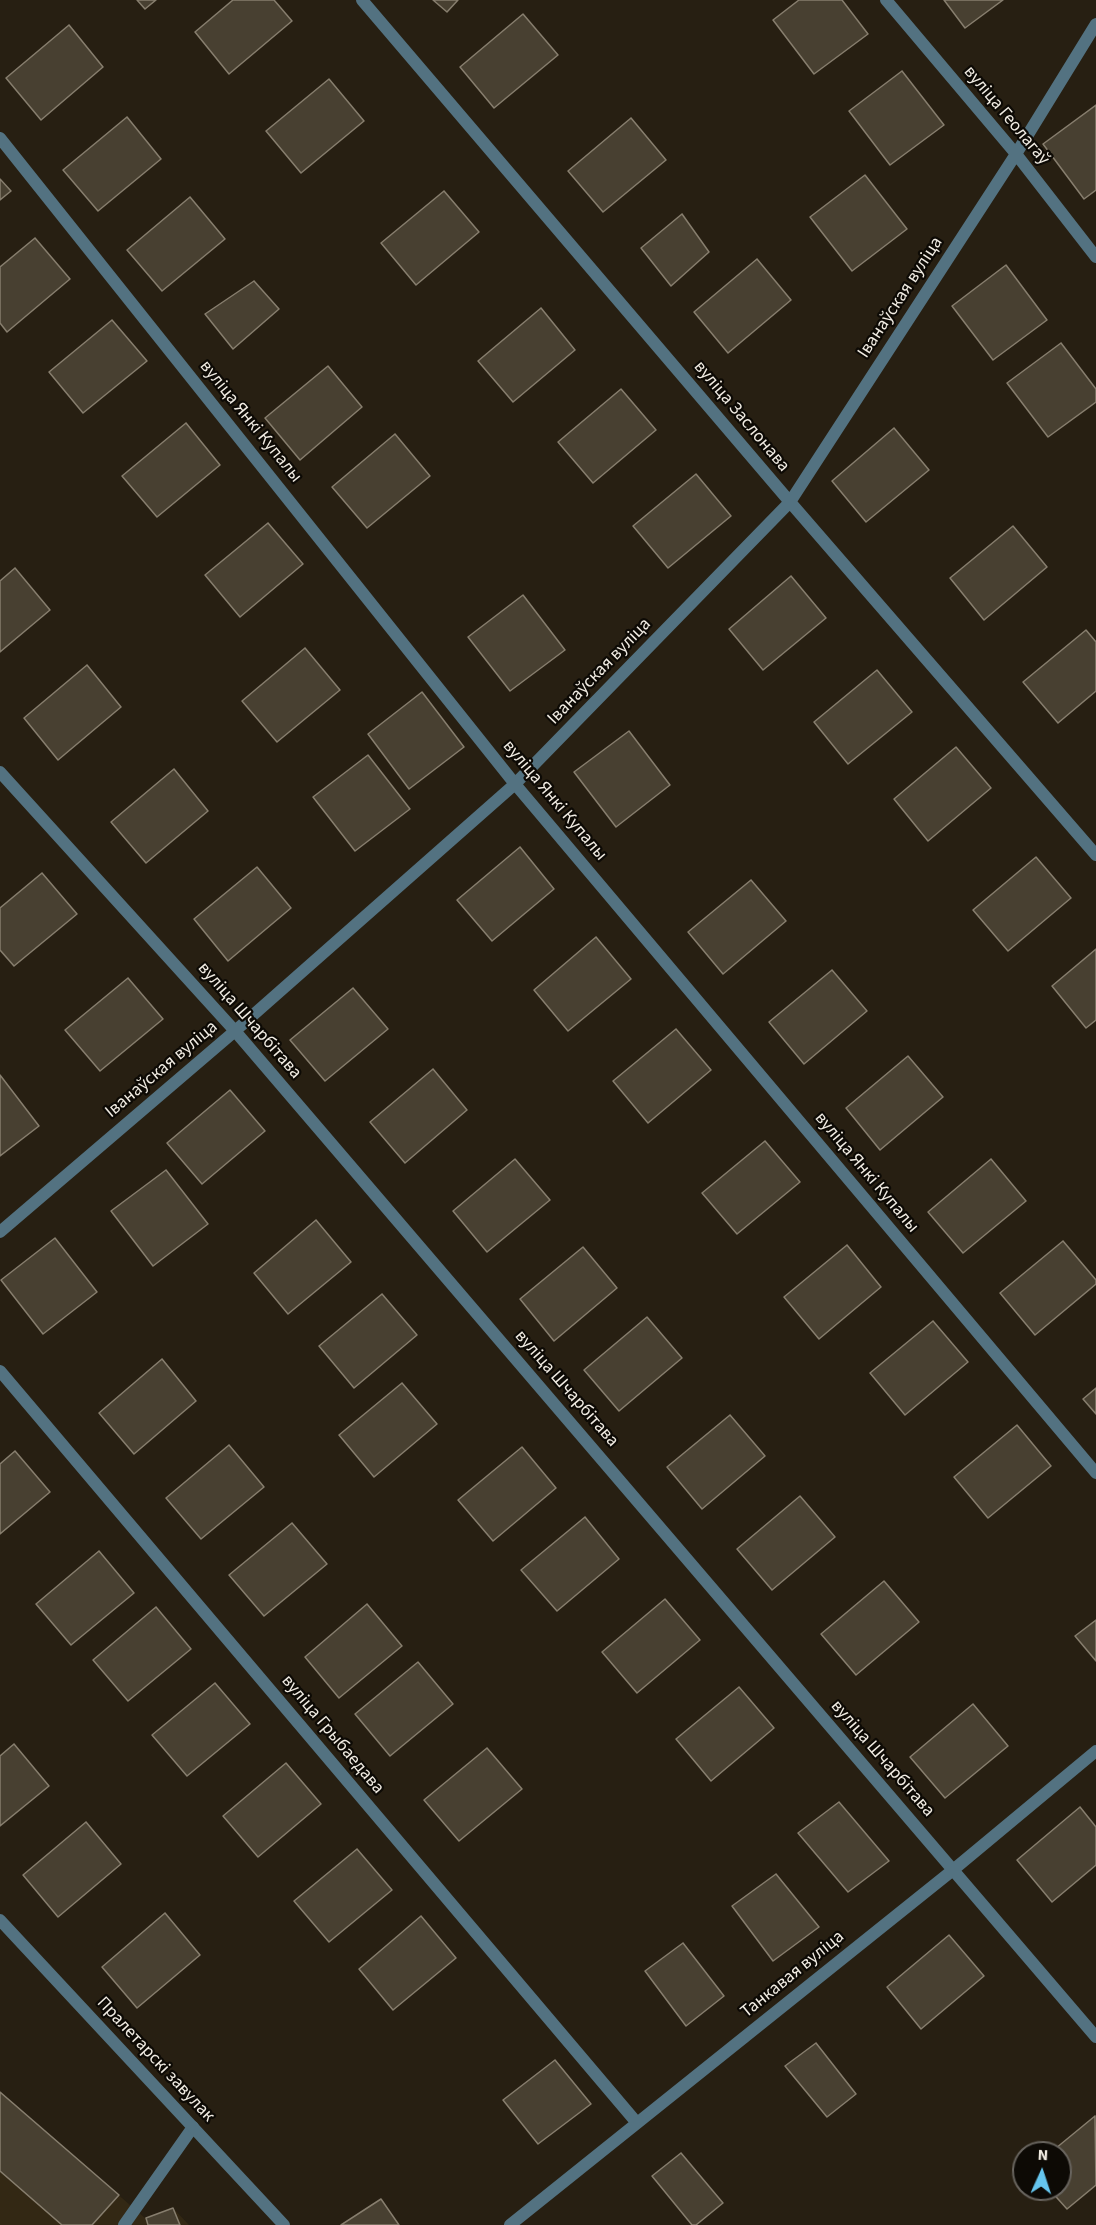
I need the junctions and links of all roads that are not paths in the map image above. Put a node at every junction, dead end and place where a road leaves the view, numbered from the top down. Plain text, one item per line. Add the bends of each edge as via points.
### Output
1 (362, 0) edge
2 (885, 0) edge
3 (1096, 24) edge
4 (0, 138) edge
5 (1016, 154) junction
6 (1096, 257) edge
7 (790, 502) junction
8 (0, 772) edge
9 (515, 784) junction
10 (1096, 855) edge
11 (236, 1031) junction
12 (0, 1232) edge
13 (0, 1371) edge
14 (1096, 1473) edge
15 (1096, 1750) edge
16 (953, 1870) junction
17 (0, 1920) edge
18 (1096, 2037) edge
19 (637, 2123) junction
20 (193, 2127) junction
21 (124, 2225) edge
22 (284, 2225) edge
23 (510, 2225) edge

1 - 7 street, вуліца Заслонава
2 - 5 street, вуліца Геолагаў
3 - 5 street, Іванаўская вуліца
4 - 9 street, вуліца Янкі Купалы
5 - 6 street, вуліца Геолагаў
5 - 7 street, Іванаўская вуліца
7 - 9 street, Іванаўская вуліца
7 - 10 street, вуліца Заслонава
8 - 11 street, вуліца Шчарбітава
9 - 11 street, Іванаўская вуліца
9 - 14 street, вуліца Янкі Купалы
11 - 12 street, Іванаўская вуліца
11 - 16 street, вуліца Шчарбітава
13 - 19 street, вуліца Грыбаедава
15 - 16 street, Танкавая вуліца
16 - 18 street, вуліца Шчарбітава
16 - 19 street, Танкавая вуліца
17 - 20 street, Пралетарскі завулак
19 - 23 street, Танкавая вуліца
20 - 21 street
20 - 22 street, Пралетарскі завулак

